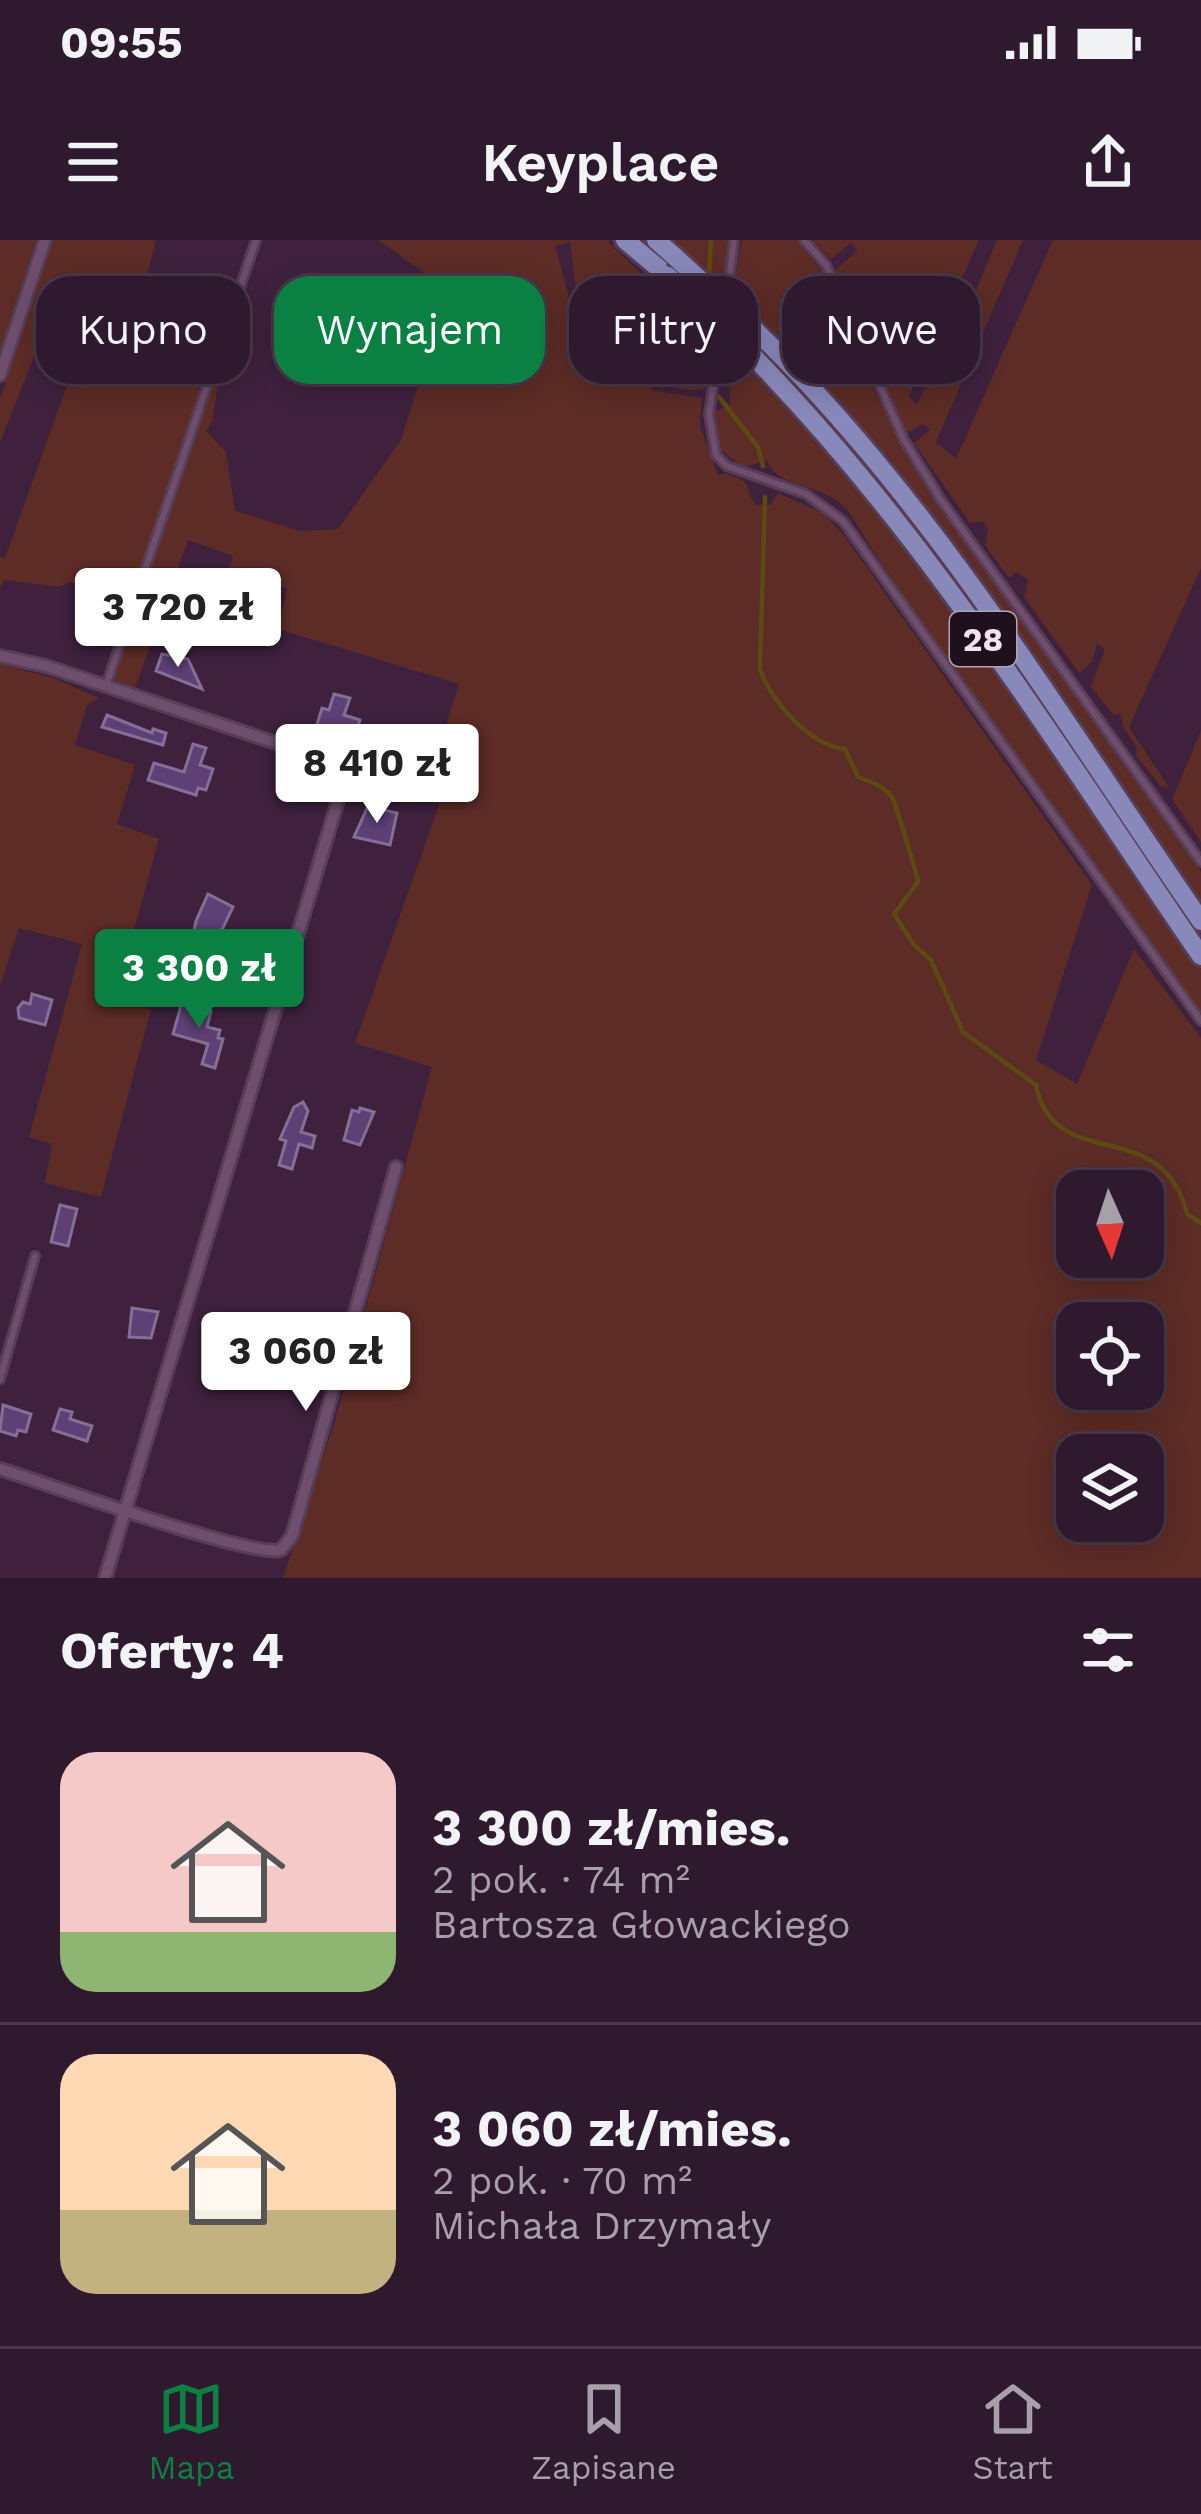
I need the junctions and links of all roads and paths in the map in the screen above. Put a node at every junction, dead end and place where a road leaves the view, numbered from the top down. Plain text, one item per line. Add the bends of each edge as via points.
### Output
1 (45, 240) edge
2 (256, 240) edge
3 (625, 240) edge
4 (656, 240) edge
5 (734, 240) edge
6 (804, 240) edge
7 (668, 276) edge
8 (692, 276) edge
9 (758, 347) edge
10 (758, 351) edge
11 (0, 375) edge
12 (0, 656) edge
13 (106, 686) junction
14 (1201, 862) edge
15 (1201, 921) edge
16 (1201, 956) edge
17 (1201, 1021) edge
18 (396, 1167) dead end
19 (35, 1256) dead end
20 (0, 1379) edge
21 (0, 1469) edge
22 (127, 1508) junction
23 (104, 1578) edge

1 - 11 street
2 - 13 lane
3 - 7 main road, 28, bridge
4 - 8 main road, 28, bridge
5 - 17 lane via 709,414 716,455 806,494 843,521
6 - 14 lane via 826,265 904,440 941,500
9 - 15 main road, 28 via 836,416 938,543
10 - 16 main road, 28 via 936,574
12 - 13 street
13 - 22 street via 348,767
18 - 22 street via 287,1544 260,1551
19 - 20 lane
21 - 22 street
22 - 23 street

